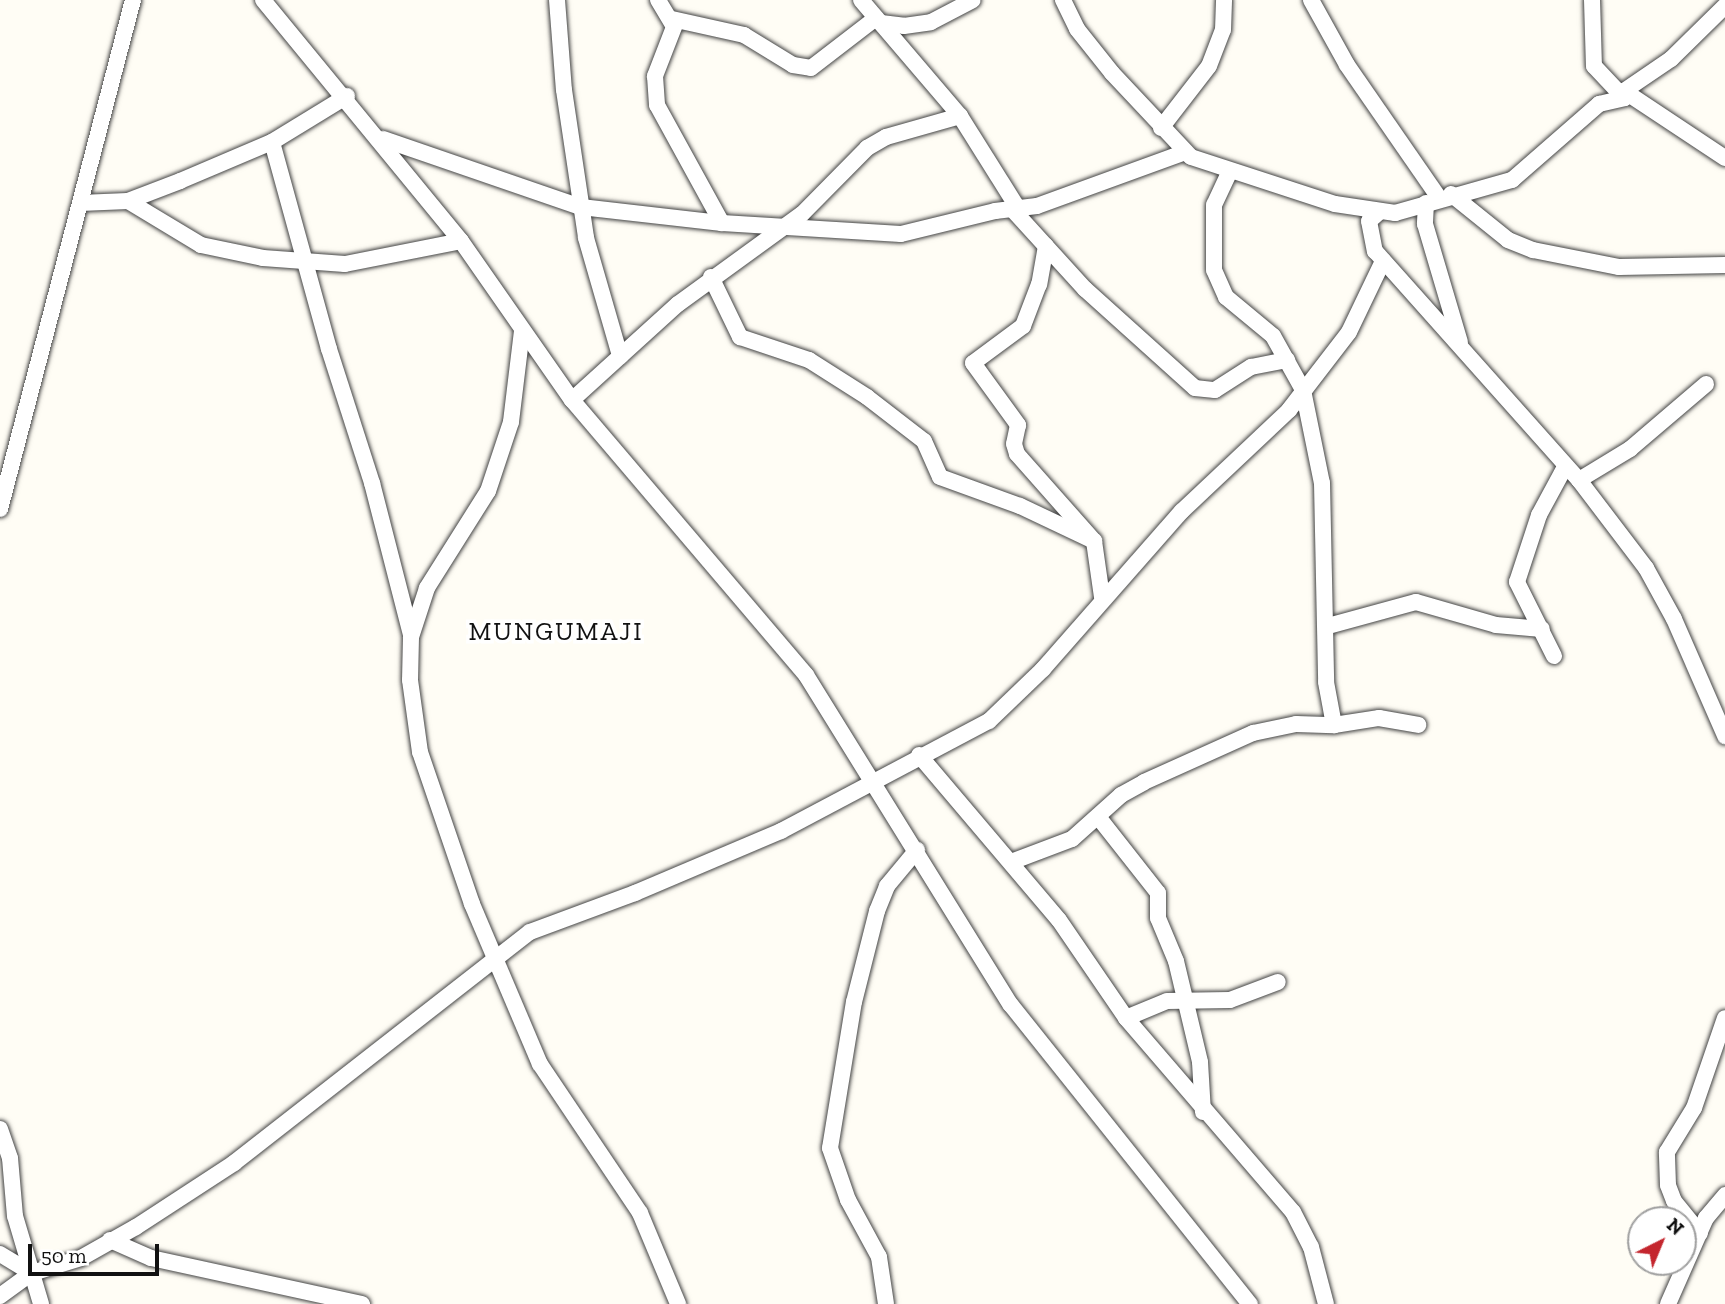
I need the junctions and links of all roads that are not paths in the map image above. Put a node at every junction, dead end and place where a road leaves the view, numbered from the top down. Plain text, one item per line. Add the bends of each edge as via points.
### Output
1 (133, 0) edge
2 (263, 0) edge
3 (557, 0) edge
4 (658, 0) edge
5 (861, 0) edge
6 (973, 0) edge
7 (1063, 0) edge
8 (1224, 0) edge
9 (1311, 0) edge
10 (1592, 0) edge
11 (1725, 6) edge
12 (672, 19) junction
13 (879, 20) junction
14 (1624, 94) junction
15 (347, 96) junction
16 (960, 116) junction
17 (1161, 128) junction
18 (380, 138) junction
19 (272, 142) junction
20 (1185, 152) junction
21 (1725, 158) edge
22 (1229, 173) junction
23 (1439, 198) junction
24 (128, 201) junction
25 (80, 203) junction
26 (581, 207) junction
27 (1016, 210) junction
28 (1378, 213) junction
29 (722, 223) junction
30 (783, 227) junction
31 (461, 240) junction
32 (1046, 246) junction
33 (1383, 261) junction
34 (304, 262) junction
35 (1725, 265) edge
36 (711, 277) junction
37 (522, 331) junction
38 (1461, 346) junction
39 (620, 356) junction
40 (1287, 360) junction
41 (1706, 384) dead end
42 (1303, 390) junction
43 (572, 400) junction
44 (1565, 467) junction
45 (1579, 480) junction
46 (0, 509) edge
47 (1094, 541) junction
48 (1102, 597) junction
49 (1328, 626) junction
50 (1542, 629) junction
51 (411, 637) junction
52 (1554, 656) dead end
53 (1334, 725) junction
54 (1418, 725) dead end
55 (1725, 736) edge
56 (919, 755) junction
57 (875, 781) junction
58 (1099, 818) junction
59 (917, 850) junction
60 (1011, 862) junction
61 (496, 956) junction
62 (1278, 982) dead end
63 (1182, 998) junction
64 (1126, 1018) junction
65 (1725, 1018) edge
66 (1203, 1112) junction
67 (0, 1129) edge
68 (1725, 1195) edge
69 (1700, 1233) junction
70 (110, 1240) junction
71 (0, 1254) edge
72 (32, 1273) junction
73 (0, 1296) edge
74 (41, 1304) edge
75 (362, 1304) edge
76 (678, 1304) edge
77 (886, 1304) edge
78 (1250, 1304) edge
79 (1326, 1304) edge
80 (1668, 1304) edge

1 - 25 street
2 - 15 street
3 - 26 street
4 - 12 street
5 - 13 street
6 - 13 street via 931,22 904,26
7 - 17 street via 1077,29
8 - 17 street via 1223,30 1209,66
9 - 23 street via 1347,65
10 - 14 street via 1594,66 1605,83
11 - 14 street via 1671,59
12 - 13 street via 744,35 793,65 811,68
12 - 29 street via 671,38 655,76 657,105
13 - 16 street
14 - 21 street
14 - 23 street via 1599,104 1512,180 1478,192
15 - 18 street
15 - 19 street
16 - 27 street
16 - 30 street via 877,141
17 - 20 street
18 - 26 street
18 - 31 street
19 - 24 street
19 - 34 street
20 - 22 street
20 - 27 street
22 - 28 street
22 - 40 street via 1214,205 1214,270 1226,297 1264,327
23 - 28 street via 1405,212
23 - 35 street via 1507,240 1533,250 1619,267
23 - 38 street via 1425,225
24 - 25 street
24 - 34 street via 201,245
25 - 46 street
26 - 29 street
26 - 39 street via 597,284
27 - 30 street via 901,234
27 - 32 street
28 - 33 street via 1368,221 1375,251
29 - 30 street
30 - 36 street
31 - 34 street via 345,264
31 - 37 street
32 - 40 street via 1085,289 1195,388 1215,390 1251,367
32 - 47 street via 1039,284 1023,326 973,363 1018,425 1017,454
33 - 38 street
33 - 42 street via 1349,332
34 - 51 street via 372,483
36 - 39 street
36 - 47 street via 740,337 809,360 867,397 924,441 940,477 1020,506
37 - 43 street
37 - 51 street via 511,422 488,491 427,588
38 - 44 street
39 - 43 street
40 - 42 street
41 - 45 street via 1630,449
42 - 48 street via 1271,429 1206,486
42 - 49 street via 1322,483
43 - 57 street via 806,675
44 - 45 street
44 - 50 street via 1539,515 1517,582
45 - 55 street via 1660,589
47 - 48 street
48 - 56 street via 1014,699 989,721
49 - 50 street via 1416,602 1479,621
49 - 53 street via 1326,682
50 - 52 street
51 - 61 street via 410,680 420,752 444,831
53 - 54 street via 1379,718
53 - 58 street via 1274,727 1235,740 1121,795
56 - 57 street
56 - 60 street
57 - 59 street
57 - 61 street via 781,831 530,932
58 - 60 street via 1072,839
58 - 63 street via 1154,883 1158,918 1176,961
59 - 77 street via 887,886 877,911 854,1002 830,1147 848,1200 879,1257
59 - 78 street via 1011,1005
60 - 64 street via 1098,972
61 - 70 street via 260,1144
61 - 76 street via 540,1064 639,1213
62 - 63 street via 1230,1000
63 - 64 street
63 - 66 street via 1204,1082
64 - 66 street
65 - 69 street via 1694,1108 1667,1152 1668,1185 1674,1200
66 - 79 street via 1302,1226
67 - 72 street via 10,1158 15,1216
68 - 69 street
69 - 80 street
70 - 72 street via 81,1258
70 - 75 street via 150,1258
71 - 72 street
72 - 73 street
72 - 74 street

